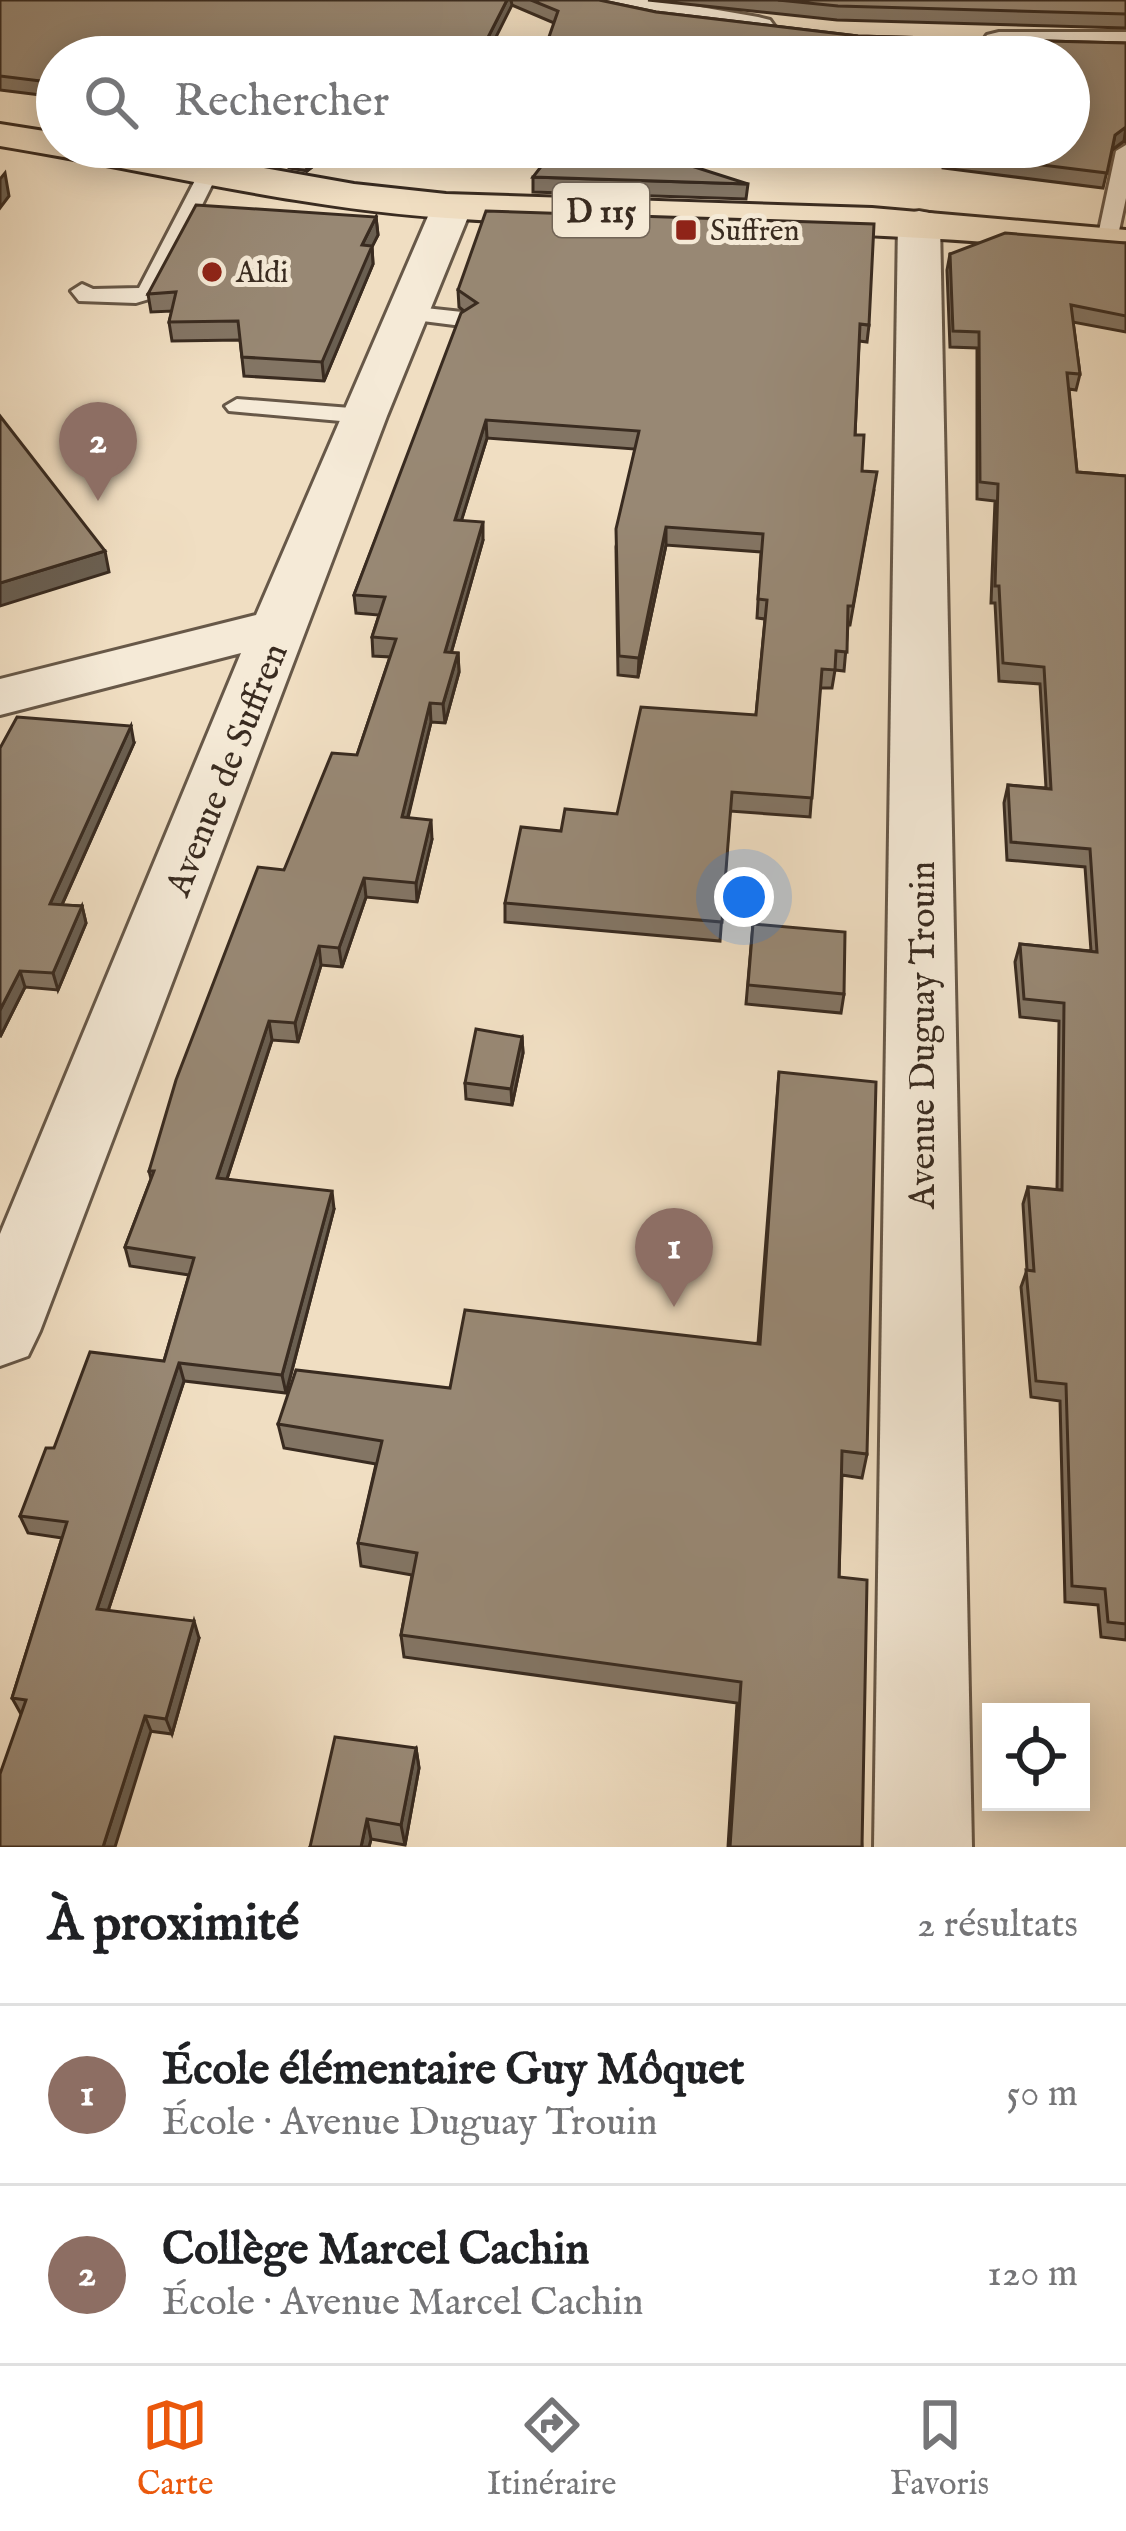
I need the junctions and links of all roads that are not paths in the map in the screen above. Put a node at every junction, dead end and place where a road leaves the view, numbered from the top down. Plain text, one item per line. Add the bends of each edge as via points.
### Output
1 (602, 0) edge
2 (784, 30) edge
3 (1090, 42) edge
4 (1126, 42) edge
5 (0, 136) edge
6 (36, 141) edge
7 (1126, 151) edge
8 (203, 168) edge
9 (228, 168) edge
10 (452, 207) junction
11 (919, 223) junction
12 (1116, 241) edge
13 (82, 291) dead end
14 (237, 406) dead end
15 (363, 416) junction
16 (281, 626) junction
17 (0, 698) edge
18 (0, 1331) edge
19 (923, 1847) edge

1 - 2 street
3 - 4 street
5 - 6 main road
7 - 12 lane
8 - 13 lane via 148,292
9 - 10 main road, D 115 via 316,192
10 - 11 main road, D 115
10 - 15 street, Avenue de Suffren via 434,316
11 - 12 main road, D 115
11 - 19 street, Avenue Duguay Trouin
14 - 15 lane
15 - 16 street, Avenue de Suffren
16 - 17 street
16 - 18 street, Avenue de Suffren

